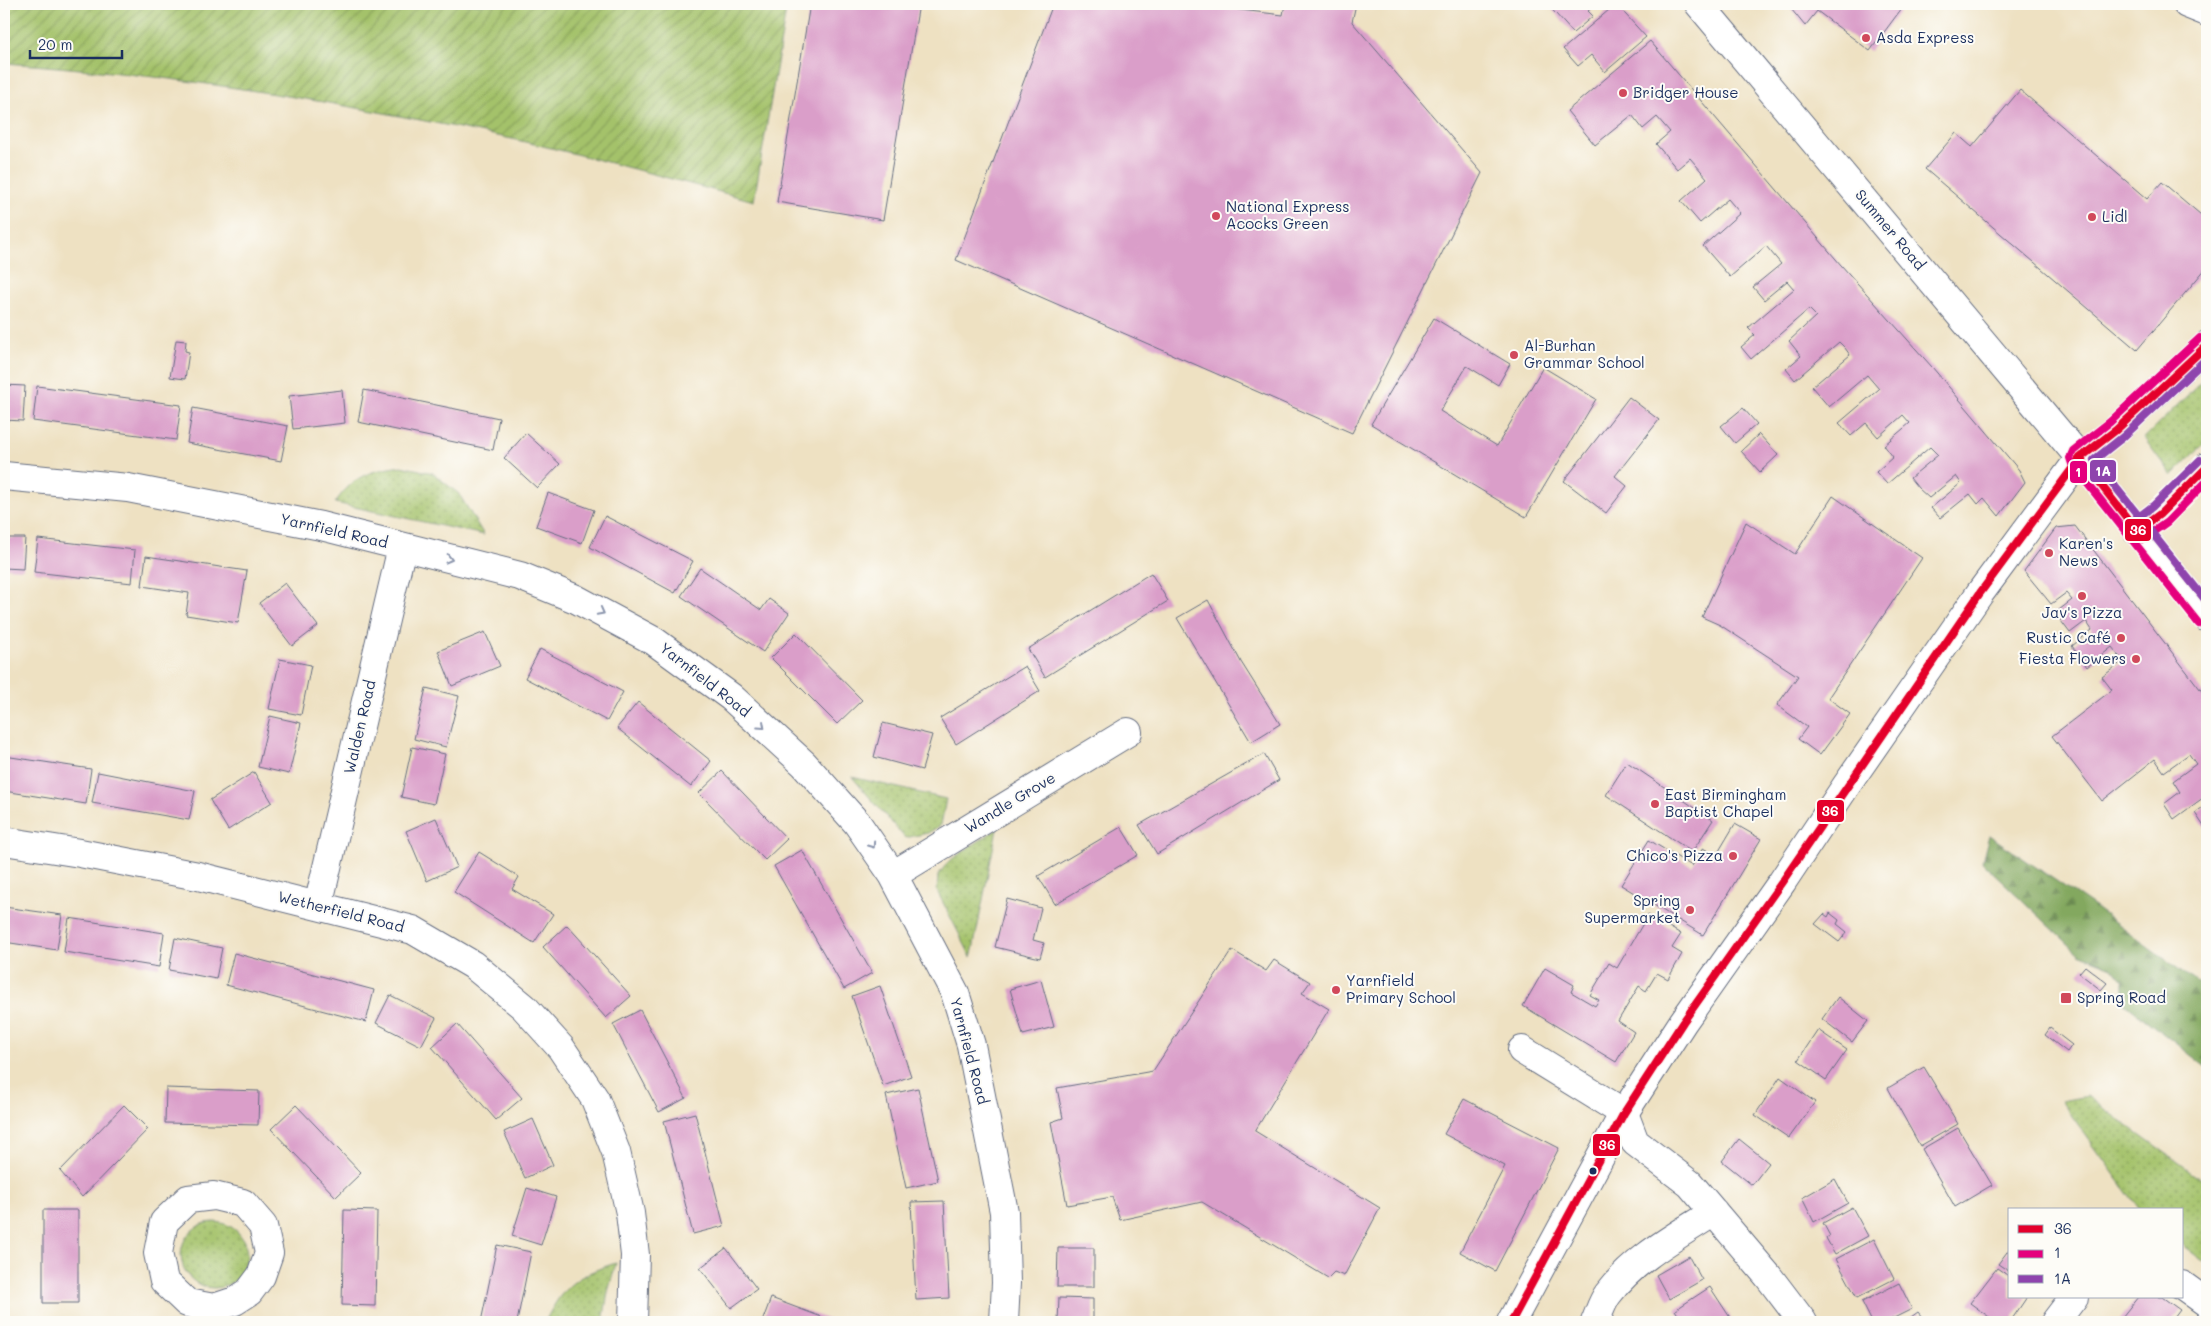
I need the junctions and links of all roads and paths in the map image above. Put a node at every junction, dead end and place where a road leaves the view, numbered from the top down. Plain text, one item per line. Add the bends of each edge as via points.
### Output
1 (1699, 4) edge
2 (2187, 4) edge
3 (2207, 12) edge
4 (2207, 345) edge
5 (2080, 458) junction
6 (2207, 467) edge
7 (4, 476) edge
8 (2137, 531) junction
9 (402, 547) junction
10 (2207, 618) edge
11 (1128, 732) dead end
12 (4, 841) edge
13 (893, 875) junction
14 (318, 906) junction
15 (1522, 1050) dead end
16 (1624, 1113) junction
17 (1714, 1212) junction
18 (2184, 1286) edge
19 (2073, 1298) edge
20 (2207, 1303) edge
21 (214, 1315) edge
22 (633, 1322) edge
23 (1004, 1322) edge
24 (1511, 1322) edge
25 (1595, 1322) edge
26 (1803, 1322) edge
27 (2056, 1322) edge

1 - 5 street, Summer Road
2 - 3 street
4 - 5 street via 2116,430
5 - 8 street, Summer Road
5 - 16 street via 1980,593 1683,1022
6 - 8 street via 2160,514
7 - 9 street, Yarnfield Road via 128,488 321,526
8 - 10 street, Summer Road
9 -> 13 street, Yarnfield Road via 520,576 576,599 654,641 731,698 804,764 857,823
9 - 14 street, Walden Road
11 - 13 street, Wandle Grove
12 - 14 street, Wetherfield Road via 198,876
13 - 23 street, Yarnfield Road via 955,993 970,1045 1004,1212
14 - 22 street, Wetherfield Road via 413,930 456,955 524,1007 561,1048 595,1098 616,1152 630,1213 635,1255
15 - 16 street
16 - 17 street via 1635,1142 1690,1184
16 - 24 street
17 - 25 street via 1629,1271 1607,1296
17 - 26 street
18 - 20 street
19 - 27 street
21 - 21 street via 187,1303 164,1281 158,1253 164,1222 188,1199 214,1196 243,1203 263,1226 269,1253 261,1276 249,1292

